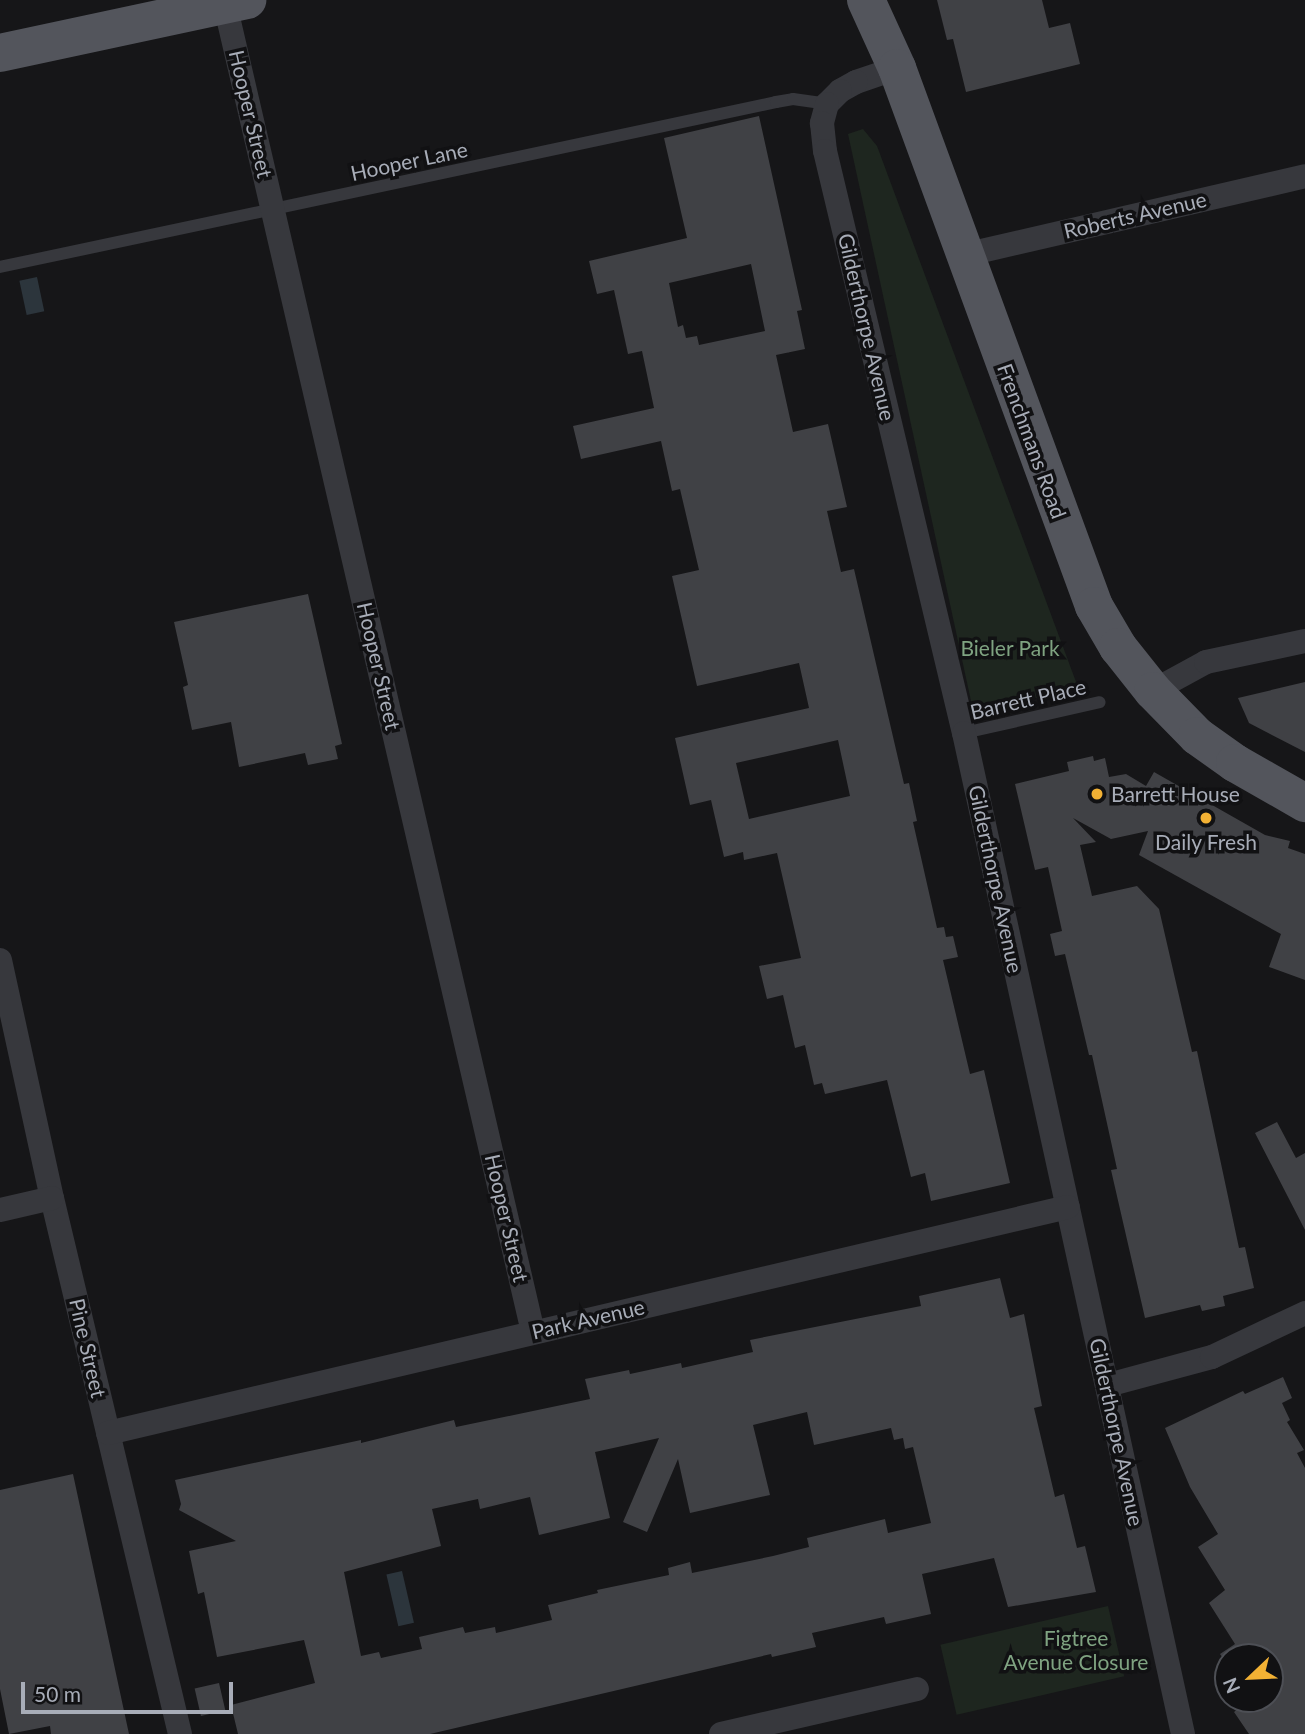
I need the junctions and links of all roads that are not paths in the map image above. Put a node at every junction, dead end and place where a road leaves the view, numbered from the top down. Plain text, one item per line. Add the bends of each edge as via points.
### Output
1 (866, 0) edge
2 (232, 2) edge
3 (0, 53) edge
4 (897, 68) junction
5 (827, 104) junction
6 (1305, 176) edge
7 (273, 209) junction
8 (964, 254) junction
9 (0, 267) edge
10 (1305, 641) edge
11 (1153, 691) junction
12 (1100, 702) dead end
13 (964, 733) junction
14 (1305, 803) edge
15 (0, 960) edge
16 (52, 1198) junction
17 (1068, 1207) junction
18 (0, 1210) edge
19 (1305, 1313) edge
20 (533, 1332) junction
21 (1108, 1385) junction
22 (108, 1433) junction
23 (917, 1689) dead end
24 (180, 1734) edge
25 (721, 1734) edge
26 (1183, 1734) edge

1 - 4 main road, Frenchmans Road
2 - 3 main road
2 - 7 street, Hooper Street
4 - 5 street via 856,82
4 - 8 main road, Frenchmans Road
5 - 7 lane, Hooper Lane via 793,99 776,102
5 - 13 street, Gilderthorpe Avenue via 822,123 825,151
6 - 8 street, Roberts Avenue
7 - 9 lane, Hooper Lane
7 - 20 street, Hooper Street
8 - 11 main road, Frenchmans Road via 1094,606 1118,647
10 - 11 street via 1206,662
11 - 14 main road, Frenchmans Road via 1197,736
12 - 13 lane, Barrett Place
13 - 17 street, Gilderthorpe Avenue
15 - 16 street, Pine Street
16 - 18 street
16 - 22 street, Pine Street
17 - 20 street, Park Avenue
17 - 21 street, Gilderthorpe Avenue
19 - 21 street via 1212,1357
20 - 22 street, Park Avenue
21 - 26 street, Gilderthorpe Avenue
22 - 24 street, Pine Street
23 - 25 street

